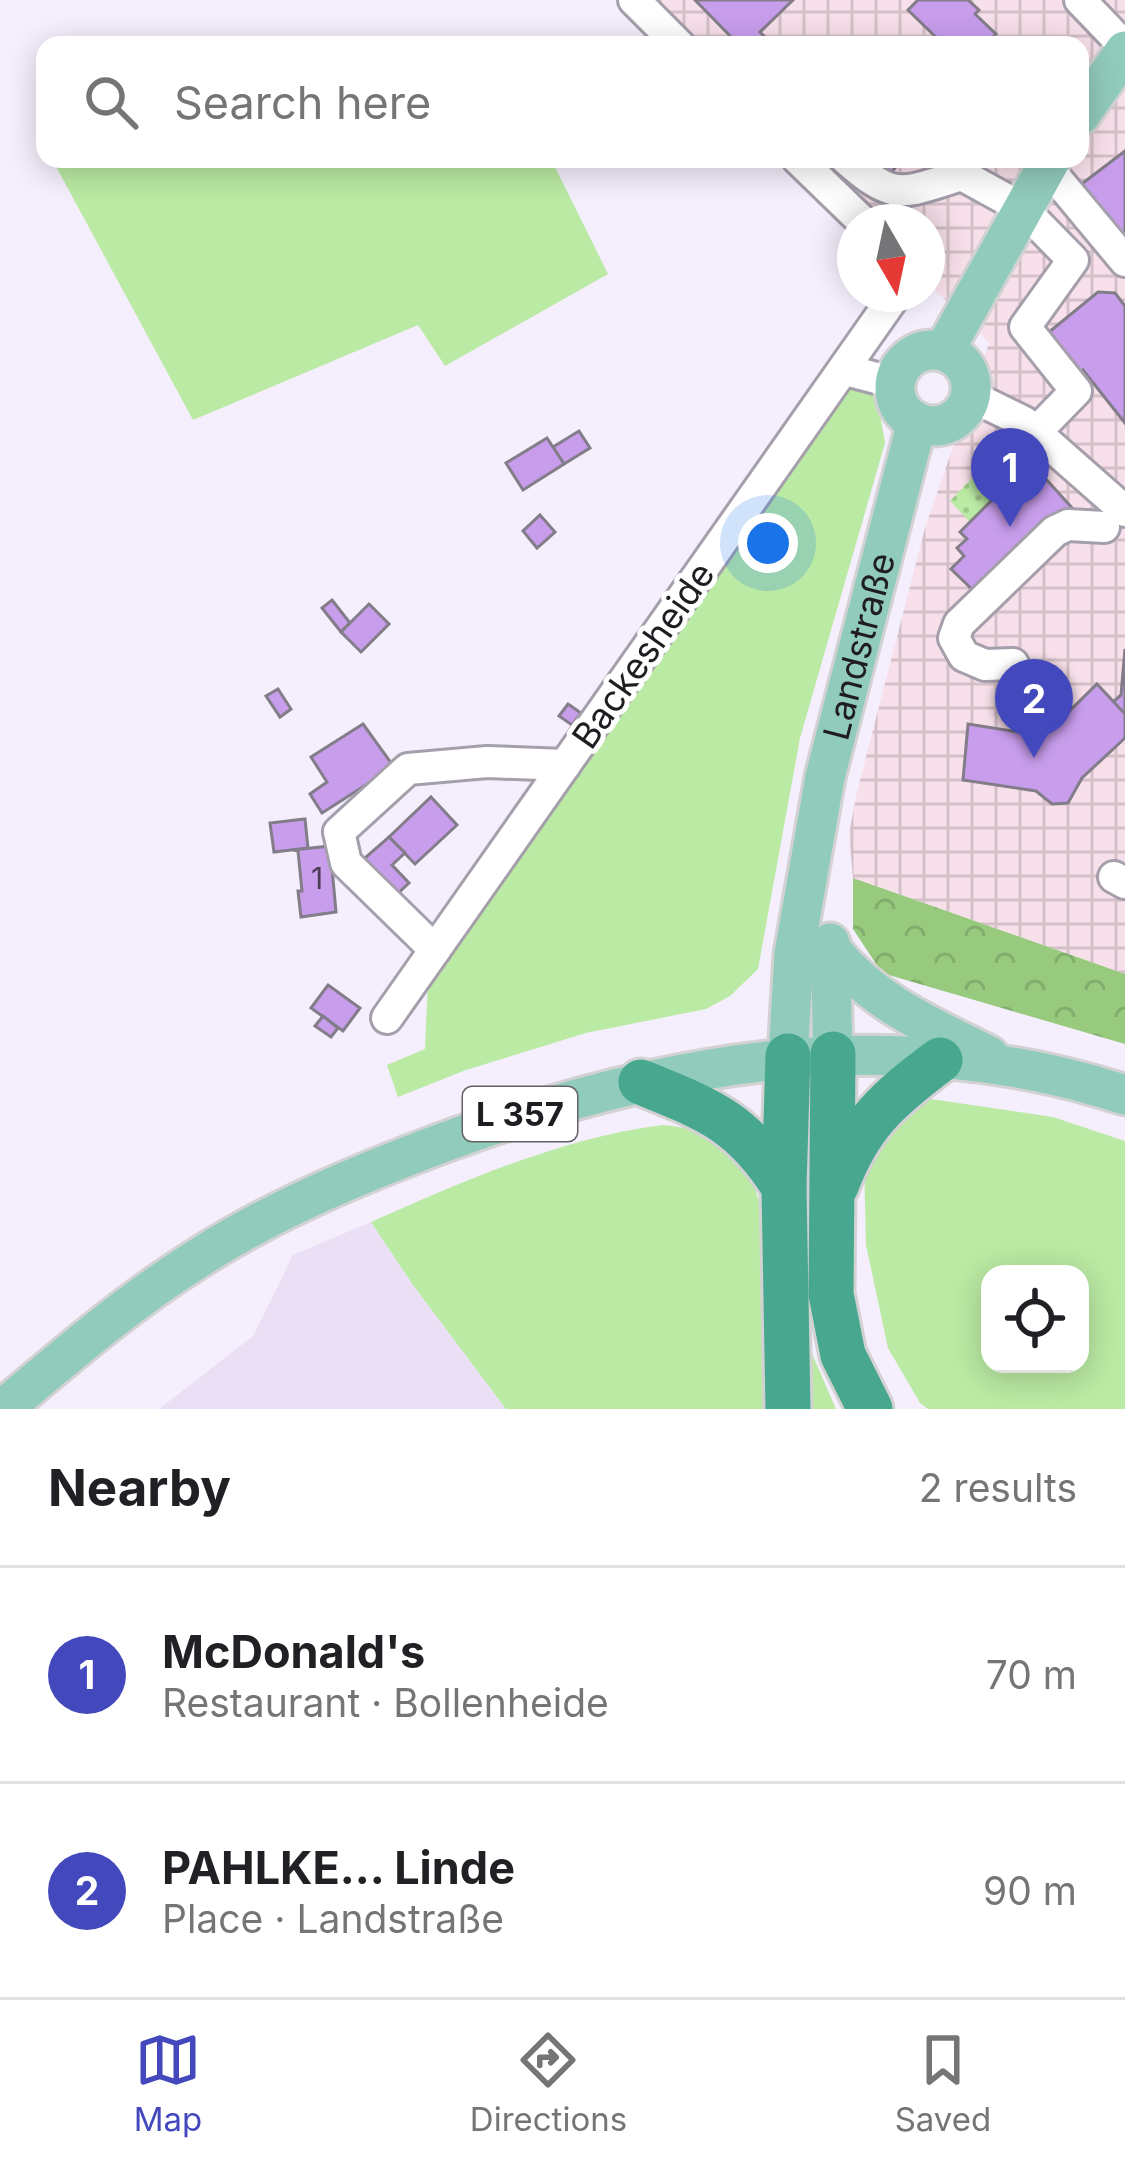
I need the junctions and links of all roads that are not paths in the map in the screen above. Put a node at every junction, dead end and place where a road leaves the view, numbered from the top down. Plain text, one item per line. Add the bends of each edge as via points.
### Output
1 (634, 0) edge
2 (1080, 0) edge
3 (670, 36) edge
4 (1120, 68) edge
5 (1089, 104) edge
6 (807, 168) edge
7 (856, 168) edge
8 (1046, 168) edge
9 (1053, 168) edge
10 (844, 204) edge
11 (1022, 208) junction
12 (1125, 261) edge
13 (884, 312) edge
14 (944, 350) junction
15 (846, 370) junction
16 (895, 383) junction
17 (970, 396) junction
18 (917, 422) junction
19 (1036, 432) junction
20 (1114, 519) edge
21 (1013, 664) dead end
22 (565, 765) junction
23 (811, 875) junction
24 (435, 950) junction
25 (833, 952) junction
26 (387, 1018) dead end
27 (833, 1054) junction
28 (788, 1056) junction
29 (940, 1060) junction
30 (1010, 1067) junction
31 (641, 1082) junction
32 (1125, 1095) edge
33 (784, 1187) junction
34 (831, 1200) junction
35 (3, 1409) edge
36 (788, 1409) edge
37 (870, 1409) edge

1 - 3 street
2 - 4 street
4 - 5 main road
6 - 10 street
7 - 11 street via 903,193 962,175
8 - 11 main road
9 - 12 street
11 - 14 main road
11 - 19 street via 1073,260 1025,327 1076,391
13 - 15 street, Backesheide
14 - 16 main road via 908,358
14 - 17 main road via 968,371
15 - 16 street
15 - 22 street, Backesheide
16 - 18 main road via 902,410
17 - 18 main road via 950,422
17 - 19 street
18 - 23 main road, Landstraße via 835,730
19 - 20 street
20 - 21 street via 1055,531 958,624 954,638 964,656
22 - 24 street, Backesheide
22 - 24 street, Backesheide via 408,769 339,832 346,863
23 - 25 main road, Landstraße
23 - 28 main road, Landstraße via 794,954
24 - 26 street, Backesheide
25 - 27 main road, Landstraße
25 - 30 main road via 887,1003
27 - 28 main road, L 357
27 - 29 main road, L 357
27 - 34 highway
28 - 31 main road, L 357
28 - 33 highway
29 - 30 main road, L 357
29 - 34 highway via 869,1119
30 - 32 main road, L 357
31 - 33 highway via 705,1108 748,1137
31 - 35 main road, L 357 via 490,1125 258,1222 112,1317
33 - 36 highway
34 - 37 highway via 831,1294 843,1355

